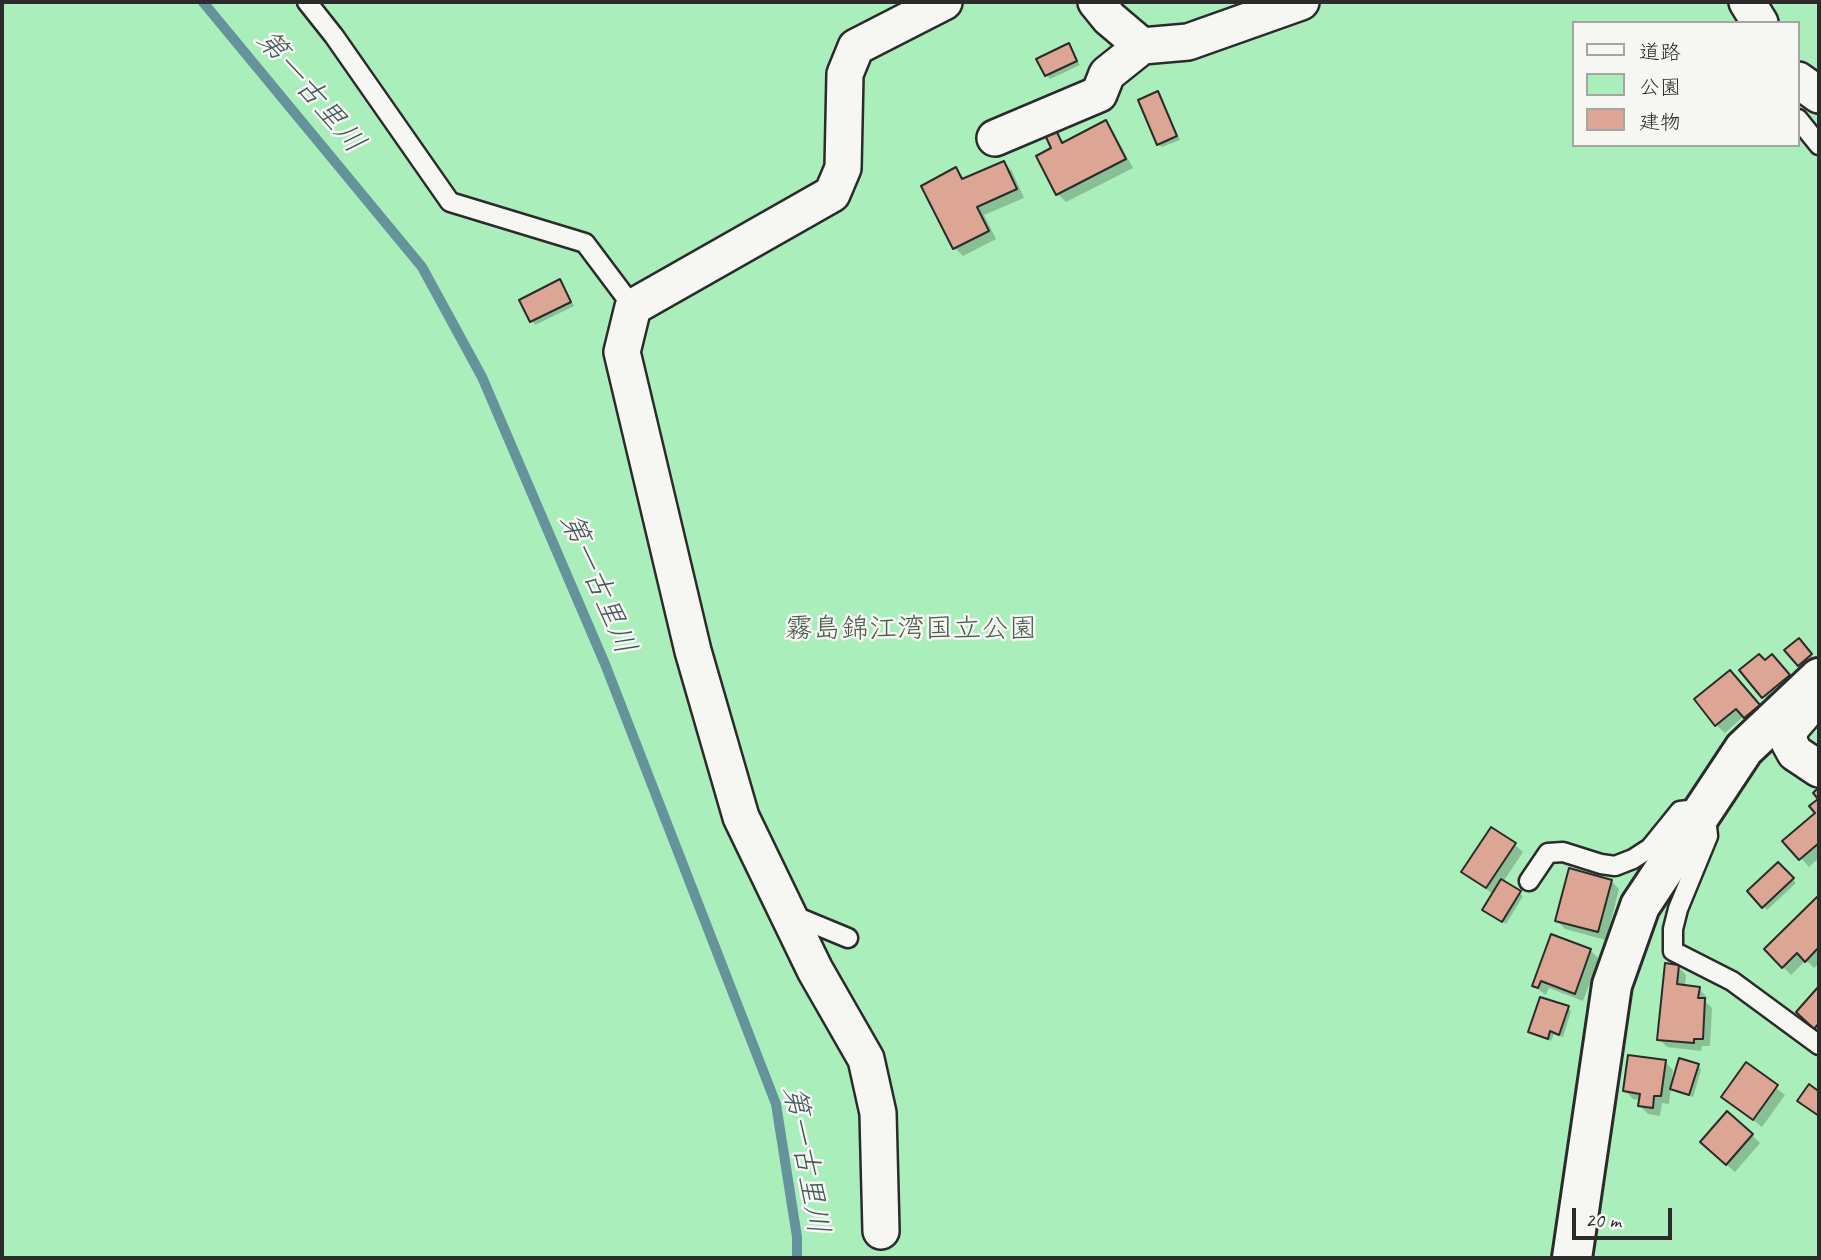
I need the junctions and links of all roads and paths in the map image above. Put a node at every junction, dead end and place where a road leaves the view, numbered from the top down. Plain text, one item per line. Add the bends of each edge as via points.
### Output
1 (307, 2) edge
2 (944, 2) edge
3 (1097, 2) edge
4 (1301, 2) edge
5 (1747, 2) edge
6 (1759, 21) edge
7 (1142, 46) junction
8 (1800, 81) edge
9 (1819, 95) edge
10 (1800, 121) edge
11 (995, 138) dead end
12 (1819, 145) edge
13 (633, 307) junction
14 (1807, 689) edge
15 (1819, 769) edge
16 (1705, 808) junction
17 (1529, 881) dead end
18 (787, 913) junction
19 (848, 939) dead end
20 (1819, 1045) edge
21 (881, 1231) dead end
22 (1572, 1258) edge

1 - 13 lane via 450,202 585,243
2 - 13 street via 856,47 845,74 843,168 832,194
3 - 7 street
4 - 7 street via 1188,42
5 - 6 street
7 - 11 street via 1107,74 1099,93
8 - 9 street
10 - 12 lane
13 - 18 street via 622,352 693,651 741,817
14 - 15 street via 1803,714 1790,729 1789,742 1795,753
14 - 16 street via 1744,749
16 - 17 lane via 1680,811 1650,848 1633,859 1615,866 1563,852 1548,853
16 - 20 lane via 1708,836 1678,909 1673,951 1732,981
16 - 22 street via 1640,906 1612,985
18 - 19 lane
18 - 21 street via 866,1059 878,1113

